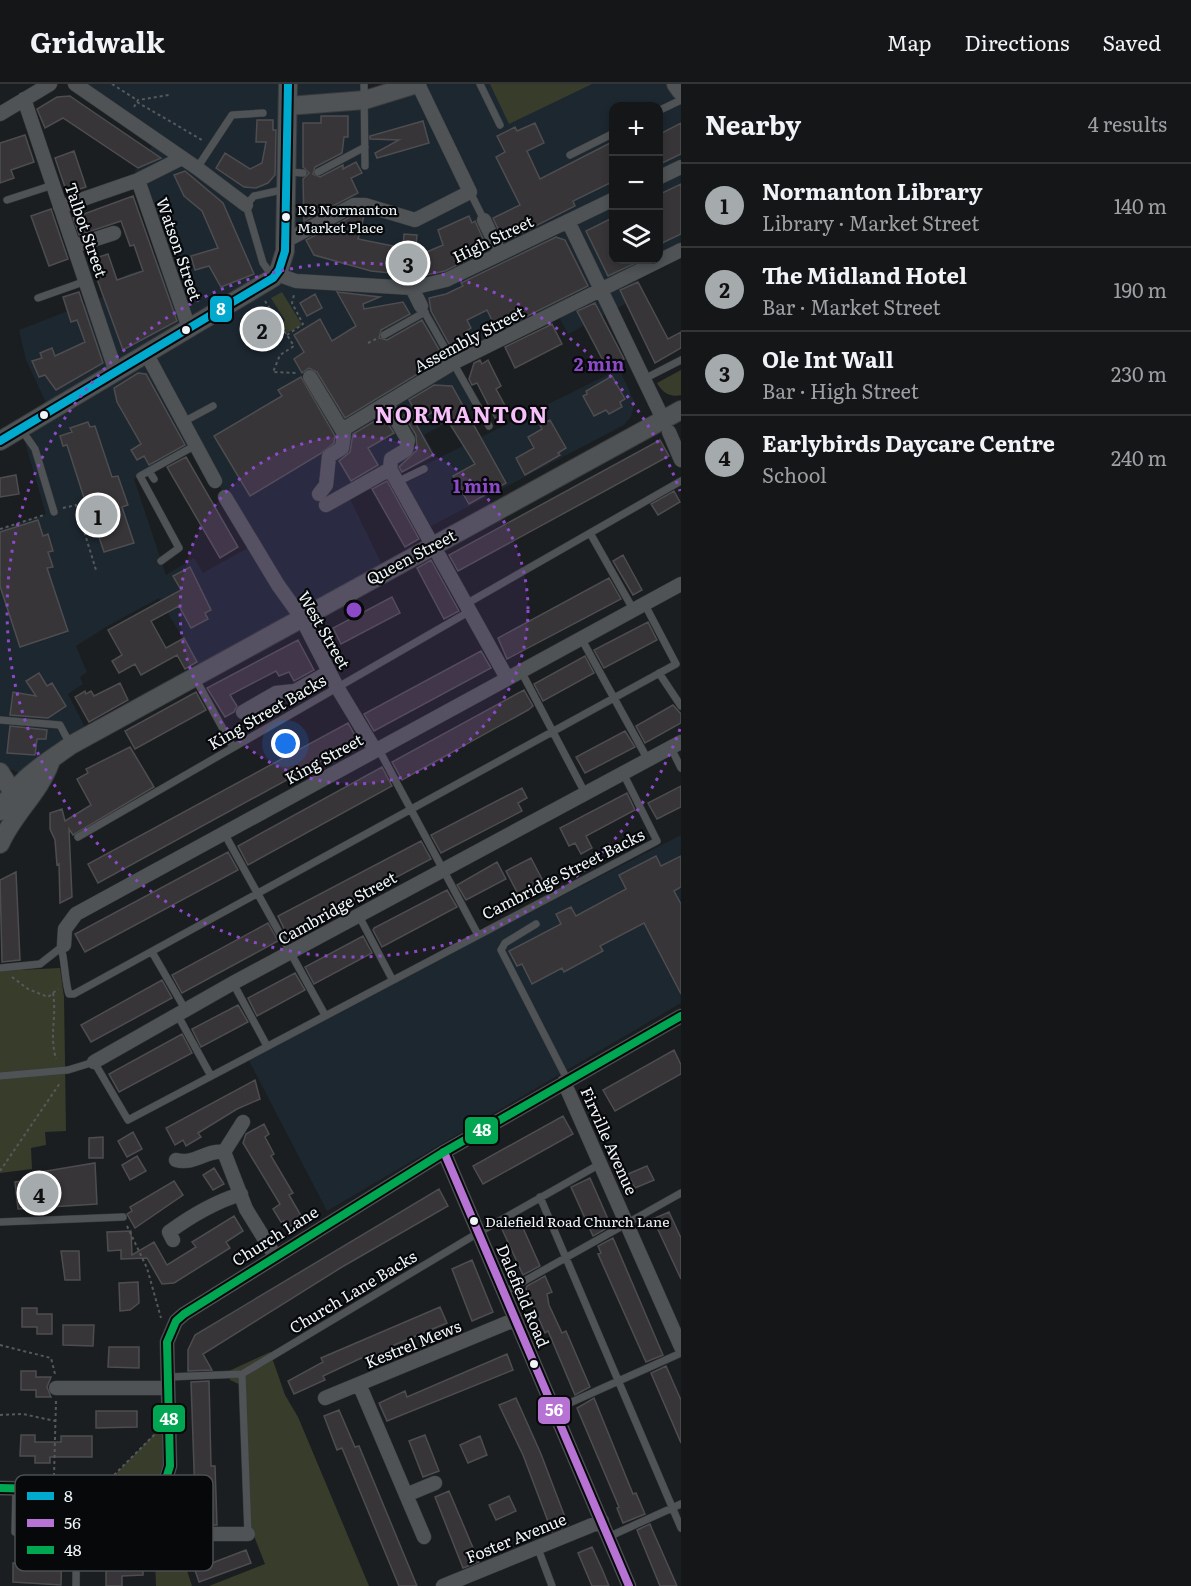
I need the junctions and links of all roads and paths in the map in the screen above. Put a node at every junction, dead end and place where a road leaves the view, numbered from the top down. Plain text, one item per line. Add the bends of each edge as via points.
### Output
1 (50, 84) edge
2 (75, 84) edge
3 (112, 84) edge
4 (288, 84) edge
5 (418, 84) edge
6 (480, 84) edge
7 (676, 84) edge
8 (681, 91) edge
9 (365, 92) edge
10 (169, 95) dead end
11 (24, 99) junction
12 (681, 100) edge
13 (138, 101) junction
14 (135, 105) dead end
15 (288, 106) junction
16 (663, 109) edge
17 (263, 113) dead end
18 (0, 114) edge
19 (500, 125) dead end
20 (196, 136) dead end
21 (609, 136) edge
22 (365, 147) junction
23 (570, 155) dead end
24 (182, 158) junction
25 (364, 165) dead end
26 (681, 167) edge
27 (197, 168) junction
28 (318, 172) dead end
29 (663, 176) edge
30 (292, 178) junction
31 (138, 180) junction
32 (53, 185) junction
33 (470, 192) junction
34 (7, 200) dead end
35 (609, 201) edge
36 (246, 205) junction
37 (60, 207) junction
38 (484, 220) joint
39 (568, 221) junction
40 (114, 233) dead end
41 (285, 241) junction
42 (74, 246) junction
43 (681, 250) edge
44 (500, 254) junction
45 (277, 271) junction
46 (86, 281) junction
47 (296, 281) junction
48 (412, 288) junction
49 (257, 289) junction
50 (601, 291) junction
51 (38, 298) dead end
52 (423, 309) junction
53 (189, 328) junction
54 (287, 335) junction
55 (384, 335) dead end
56 (146, 353) junction
57 (681, 360) edge
58 (453, 363) junction
59 (116, 372) junction
60 (310, 377) joint
61 (644, 379) junction
62 (387, 404) junction
63 (213, 406) dead end
64 (681, 410) edge
65 (185, 421) junction
66 (666, 425) junction
67 (489, 426) dead end
68 (21, 429) junction
69 (342, 430) junction
70 (0, 441) edge
71 (196, 445) junction
72 (681, 460) edge
73 (424, 468) dead end
74 (150, 471) junction
75 (394, 477) junction
76 (153, 479) dead end
77 (215, 481) dead end
78 (681, 481) edge
79 (225, 497) dead end
80 (54, 512) junction
81 (0, 529) edge
82 (590, 533) junction
83 (436, 551) junction
84 (161, 561) dead end
85 (96, 570) dead end
86 (681, 584) edge
87 (638, 606) junction
88 (468, 608) junction
89 (301, 617) junction
90 (581, 638) junction
91 (521, 671) junction
92 (329, 672) junction
93 (658, 673) junction
94 (194, 676) junction
95 (507, 678) junction
96 (337, 687) junction
97 (612, 698) junction
98 (681, 706) edge
99 (243, 712) dead end
100 (0, 720) edge
101 (551, 731) junction
102 (676, 745) edge
103 (71, 746) junction
104 (233, 747) junction
105 (377, 749) junction
106 (648, 760) junction
107 (0, 766) edge
108 (42, 766) junction
109 (681, 768) edge
110 (0, 772) edge
111 (623, 773) junction
112 (585, 793) junction
113 (9, 806) edge
114 (412, 811) junction
115 (224, 833) junction
116 (78, 837) dead end
117 (0, 844) edge
118 (443, 868) junction
119 (257, 893) junction
120 (359, 916) junction
121 (536, 924) dead end
122 (477, 933) junction
123 (63, 946) junction
124 (152, 952) junction
125 (291, 952) junction
126 (0, 968) edge
127 (9, 975) dead end
128 (393, 979) junction
129 (233, 983) junction
130 (66, 987) junction
131 (53, 993) junction
132 (181, 1011) junction
133 (325, 1015) junction
134 (681, 1017) edge
135 (267, 1046) junction
136 (94, 1062) junction
137 (64, 1071) junction
138 (0, 1076) edge
139 (211, 1076) junction
140 (566, 1080) junction
141 (243, 1122) dead end
142 (224, 1152) junction
143 (444, 1152) junction
144 (176, 1160) dead end
145 (600, 1164) junction
146 (0, 1172) edge
147 (681, 1193) edge
148 (241, 1194) junction
149 (540, 1197) junction
150 (123, 1217) joint
151 (0, 1222) edge
152 (628, 1224) junction
153 (478, 1233) junction
154 (173, 1240) dead end
155 (275, 1256) junction
156 (566, 1258) junction
157 (503, 1293) junction
158 (514, 1320) junction
159 (170, 1330) junction
160 (0, 1345) edge
161 (681, 1347) edge
162 (681, 1353) edge
163 (242, 1374) junction
164 (619, 1381) junction
165 (168, 1383) junction
166 (359, 1384) junction
167 (56, 1388) junction
168 (325, 1398) dead end
169 (554, 1410) junction
170 (0, 1415) edge
171 (169, 1419) junction
172 (55, 1421) junction
173 (54, 1475) edge
174 (115, 1475) edge
175 (168, 1475) edge
176 (435, 1482) dead end
177 (406, 1495) junction
178 (681, 1504) edge
179 (672, 1508) junction
180 (602, 1521) junction
181 (681, 1528) edge
182 (213, 1534) edge
183 (248, 1534) joint
184 (424, 1537) dead end
185 (608, 1537) junction
186 (537, 1546) junction
187 (76, 1571) edge
188 (76, 1586) edge
189 (443, 1586) edge
190 (552, 1586) edge
191 (629, 1586) edge

1 - 11 street
2 - 24 street
3 - 13 path
4 - 15 street
5 - 9 street
5 - 33 street
6 - 19 lane
7 - 8 street
9 - 15 street
9 - 22 lane
10 - 13 path
11 - 18 street
11 - 32 street, Talbot Street
12 - 16 lane
13 - 14 path
13 - 20 path
15 - 30 street
17 - 27 lane via 232,115
21 - 23 lane
22 - 25 lane
22 - 28 lane
24 - 27 street
24 - 31 street
26 - 29 street
27 - 36 street
30 - 36 lane via 254,196
30 - 41 street
31 - 37 street
31 - 53 street, Watson Street
32 - 34 lane
32 - 37 street, Talbot Street
33 - 38 lane
33 - 41 street via 415,220 354,205
35 - 39 street, High Street
36 - 45 lane via 263,263
37 - 42 street, Talbot Street
38 - 44 street
39 - 44 street, High Street
39 - 50 street
40 - 42 street
41 - 45 street
42 - 46 street, Talbot Street
43 - 50 street, Assembly Street
44 - 48 street, High Street via 446,280
45 - 47 street, High Street
45 - 49 street
46 - 51 lane
46 - 59 street, Talbot Street
47 - 48 street, High Street
47 - 54 path via 292,303 303,324
48 - 52 street
49 - 53 street
49 - 54 path
50 - 58 street, Assembly Street
50 - 61 street
52 - 55 lane
52 - 58 lane
53 - 56 street
54 - 60 path via 294,346 280,355 273,372 308,373
56 - 59 street
56 - 65 street
57 - 61 lane
58 - 62 street, Assembly Street
58 - 67 lane
59 - 68 street
60 - 69 street
61 - 66 street
62 - 69 street, Assembly Street
62 - 75 street via 408,440 406,450 391,459
63 - 65 lane
64 - 66 street, Queen Street
65 - 71 street
66 - 72 street
66 - 83 street, Queen Street
68 - 70 street
68 - 80 lane via 35,449
69 - 75 street via 342,447 329,456 322,499
71 - 74 lane
71 - 77 street
73 - 75 lane
74 - 76 lane
74 - 84 lane via 140,476 179,548
75 - 83 street
78 - 82 lane, King Street Backs
79 - 89 street, West Street
80 - 81 path
80 - 85 path via 76,505
82 - 87 lane
82 - 88 lane, King Street Backs
83 - 88 street
83 - 89 street, Queen Street
86 - 87 street, King Street
87 - 90 street, King Street
87 - 93 lane via 676,664
88 - 95 street
88 - 96 lane, King Street Backs
89 - 92 street, West Street
89 - 94 street, Queen Street
90 - 91 street, King Street
90 - 97 lane
91 - 95 street, King Street
91 - 101 lane
92 - 96 street, West Street
92 - 99 street via 295,691 276,693
93 - 97 lane
93 - 98 lane
94 - 103 street, Queen Street
94 - 104 lane
95 - 105 street, King Street
96 - 104 lane, King Street Backs
96 - 105 street, West Street
97 - 101 lane
97 - 106 lane
100 - 103 lane via 60,725
101 - 112 lane
101 - 114 lane
102 - 106 street, Cambridge Street
102 - 109 lane
103 - 108 street, Queen Street
104 - 116 lane, King Street Backs
105 - 114 lane
105 - 115 street, King Street
106 - 111 street, Cambridge Street
107 - 108 street
108 - 113 street, Queen Street via 44,779
110 - 113 street
111 - 112 street, Cambridge Street
111 - 122 lane, Cambridge Street Backs via 657,841
112 - 118 street, Cambridge Street
113 - 117 street, Queen Street
114 - 118 lane
114 - 119 lane
115 - 119 lane
115 - 123 street, King Street via 76,914 65,929
118 - 120 street, Cambridge Street
118 - 122 lane, Cambridge Street Backs
119 - 124 lane
119 - 125 lane
120 - 125 street, Cambridge Street
120 - 128 lane
121 - 140 lane via 505,943 501,950
122 - 128 lane, Cambridge Street Backs
123 - 126 lane via 40,964
123 - 130 lane
124 - 130 lane via 74,994 69,994
124 - 132 lane
125 - 129 street, Cambridge Street
125 - 133 lane
127 - 131 path via 28,989 48,997
128 - 133 lane, Cambridge Street Backs
129 - 132 street, Cambridge Street
129 - 135 lane
130 - 131 path
131 - 137 path via 51,1037
132 - 136 street, Cambridge Street
132 - 139 lane
133 - 135 lane, Cambridge Street Backs
134 - 140 street, Church Lane
135 - 139 lane, Cambridge Street Backs
136 - 137 lane, Cambridge Street
136 - 139 lane, Cambridge Street Backs via 128,1120
137 - 138 lane, Cambridge Street
137 - 146 path
140 - 143 street, Church Lane
140 - 145 street, Firville Avenue
141 - 142 street
142 - 144 street via 188,1162
142 - 148 street
143 - 153 street, Dalefield Road
143 - 155 street, Church Lane
145 - 149 lane, Church Lane Backs
145 - 152 street, Firville Avenue
147 - 152 lane
148 - 154 street via 184,1221 169,1232
148 - 155 street
149 - 153 lane, Church Lane Backs
149 - 156 lane
150 - 151 lane
150 - 159 path via 147,1268 159,1315
152 - 156 lane
152 - 161 street, Firville Avenue
153 - 157 street, Dalefield Road
153 - 163 lane, Church Lane Backs
155 - 159 street, Church Lane via 184,1314
156 - 157 lane
156 - 164 lane
157 - 158 street, Dalefield Road
158 - 166 street, Kestrel Mews
158 - 169 street, Dalefield Road
159 - 165 street
160 - 167 path via 51,1358
162 - 164 lane
163 - 165 lane, Church Lane Backs
163 - 183 lane
164 - 169 lane
164 - 179 lane
165 - 167 street via 96,1382
165 - 171 street
166 - 168 street, Kestrel Mews
166 - 177 street
167 - 172 path
169 - 180 street, Dalefield Road
170 - 172 path via 23,1414
171 - 174 path
171 - 175 street
172 - 173 path
176 - 177 street
177 - 184 street
178 - 179 lane
179 - 181 lane
179 - 185 lane
180 - 185 street, Dalefield Road
180 - 186 street, Foster Avenue
182 - 183 street
185 - 191 street, Dalefield Road
186 - 189 street, Foster Avenue
186 - 190 lane
187 - 188 lane

